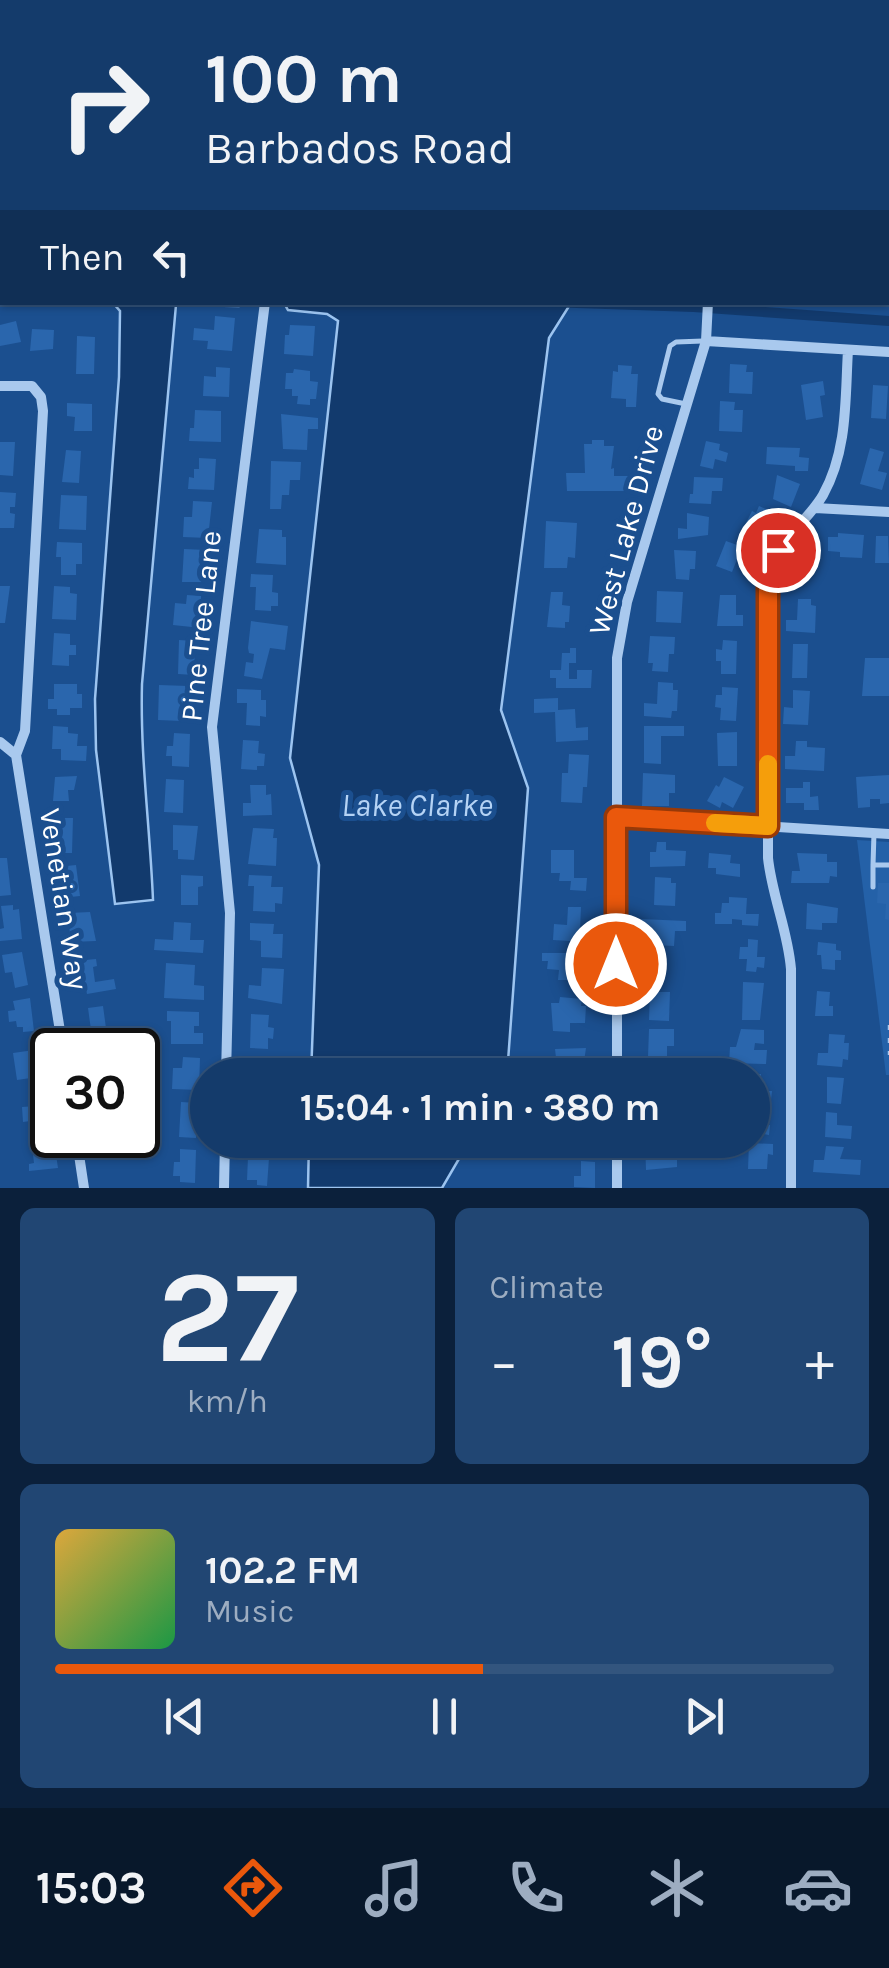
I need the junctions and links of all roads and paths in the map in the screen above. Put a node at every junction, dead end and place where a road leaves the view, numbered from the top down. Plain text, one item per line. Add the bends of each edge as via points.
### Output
1 (265, 305) edge
2 (708, 305) edge
3 (706, 341) junction
4 (848, 350) junction
5 (889, 352) edge
6 (0, 386) edge
7 (687, 404) junction
8 (815, 508) junction
9 (889, 512) edge
10 (0, 742) edge
11 (16, 755) junction
12 (616, 817) junction
13 (768, 826) junction
14 (874, 833) junction
15 (889, 834) edge
16 (873, 864) junction
17 (889, 865) edge
18 (872, 887) dead end
19 (889, 1025) edge
20 (59, 1028) edge
21 (889, 1037) edge
22 (889, 1055) edge
23 (226, 1058) edge
24 (617, 1058) edge
25 (79, 1158) edge
26 (225, 1158) edge
27 (617, 1158) edge
28 (84, 1188) edge
29 (224, 1188) edge
30 (617, 1188) edge
31 (791, 1188) edge

1 - 23 street, Pine Tree Lane via 212,727 230,913
2 - 3 street, West Lake Drive
3 - 4 street
3 - 7 street, West Lake Drive
3 - 7 lane via 670,346 658,394
4 - 5 street
4 - 8 street via 840,453
6 - 11 street, Venetian Way via 32,386 43,411 24,731
7 - 12 street, West Lake Drive via 621,630
8 - 9 street
8 - 13 street via 778,550 769,571
10 - 11 street
11 - 20 street, Venetian Way
12 - 13 street
12 - 24 street, West Lake Drive
13 - 14 street
13 - 31 street via 769,873 791,969
14 - 15 street
14 - 16 lane
16 - 17 lane
16 - 18 lane
19 - 21 path
21 - 22 path
25 - 28 street
26 - 29 street
27 - 30 street

